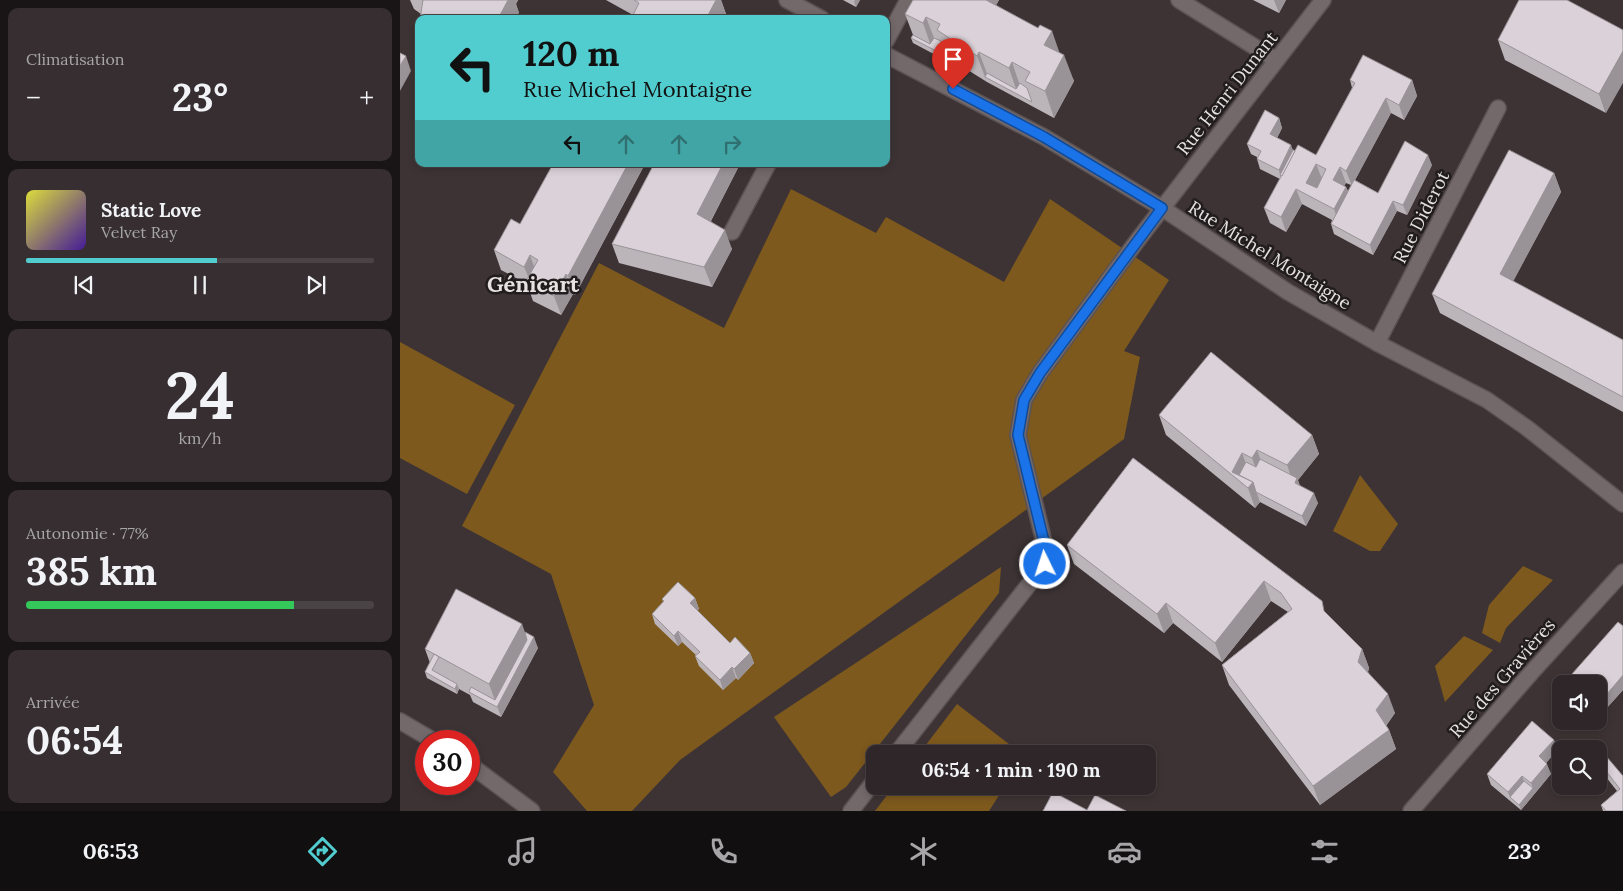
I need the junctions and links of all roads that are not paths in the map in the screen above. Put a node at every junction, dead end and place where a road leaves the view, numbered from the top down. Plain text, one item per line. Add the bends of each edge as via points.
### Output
1 (787, 0) edge
2 (908, 0) edge
3 (1179, 0) edge
4 (1322, 0) edge
5 (815, 15) edge
6 (890, 34) edge
7 (890, 57) edge
8 (1276, 60) junction
9 (1498, 108) dead end
10 (766, 167) edge
11 (1162, 208) junction
12 (732, 232) dead end
13 (1377, 343) junction
14 (1623, 504) edge
15 (1623, 572) edge
16 (400, 721) edge
17 (415, 730) edge
18 (903, 745) edge
19 (480, 772) edge
20 (866, 792) edge
21 (532, 811) edge
22 (851, 811) edge
23 (1411, 811) edge

1 - 5 street
2 - 6 street
3 - 8 street
4 - 8 street, Rue Henri Dunant
7 - 11 street, Rue Michel Montaigne via 1044,137
8 - 11 street, Rue Henri Dunant
9 - 13 street, Rue Diderot
10 - 12 street
11 - 13 street, Rue Michel Montaigne via 1288,292
11 - 18 street, Rue Henri Dunant via 1040,373 1024,400 1018,435 1046,550 1045,564
13 - 14 street, Rue Michel Montaigne via 1487,400
15 - 23 street, Rue des Gravières
16 - 17 street
19 - 21 street
20 - 22 street

